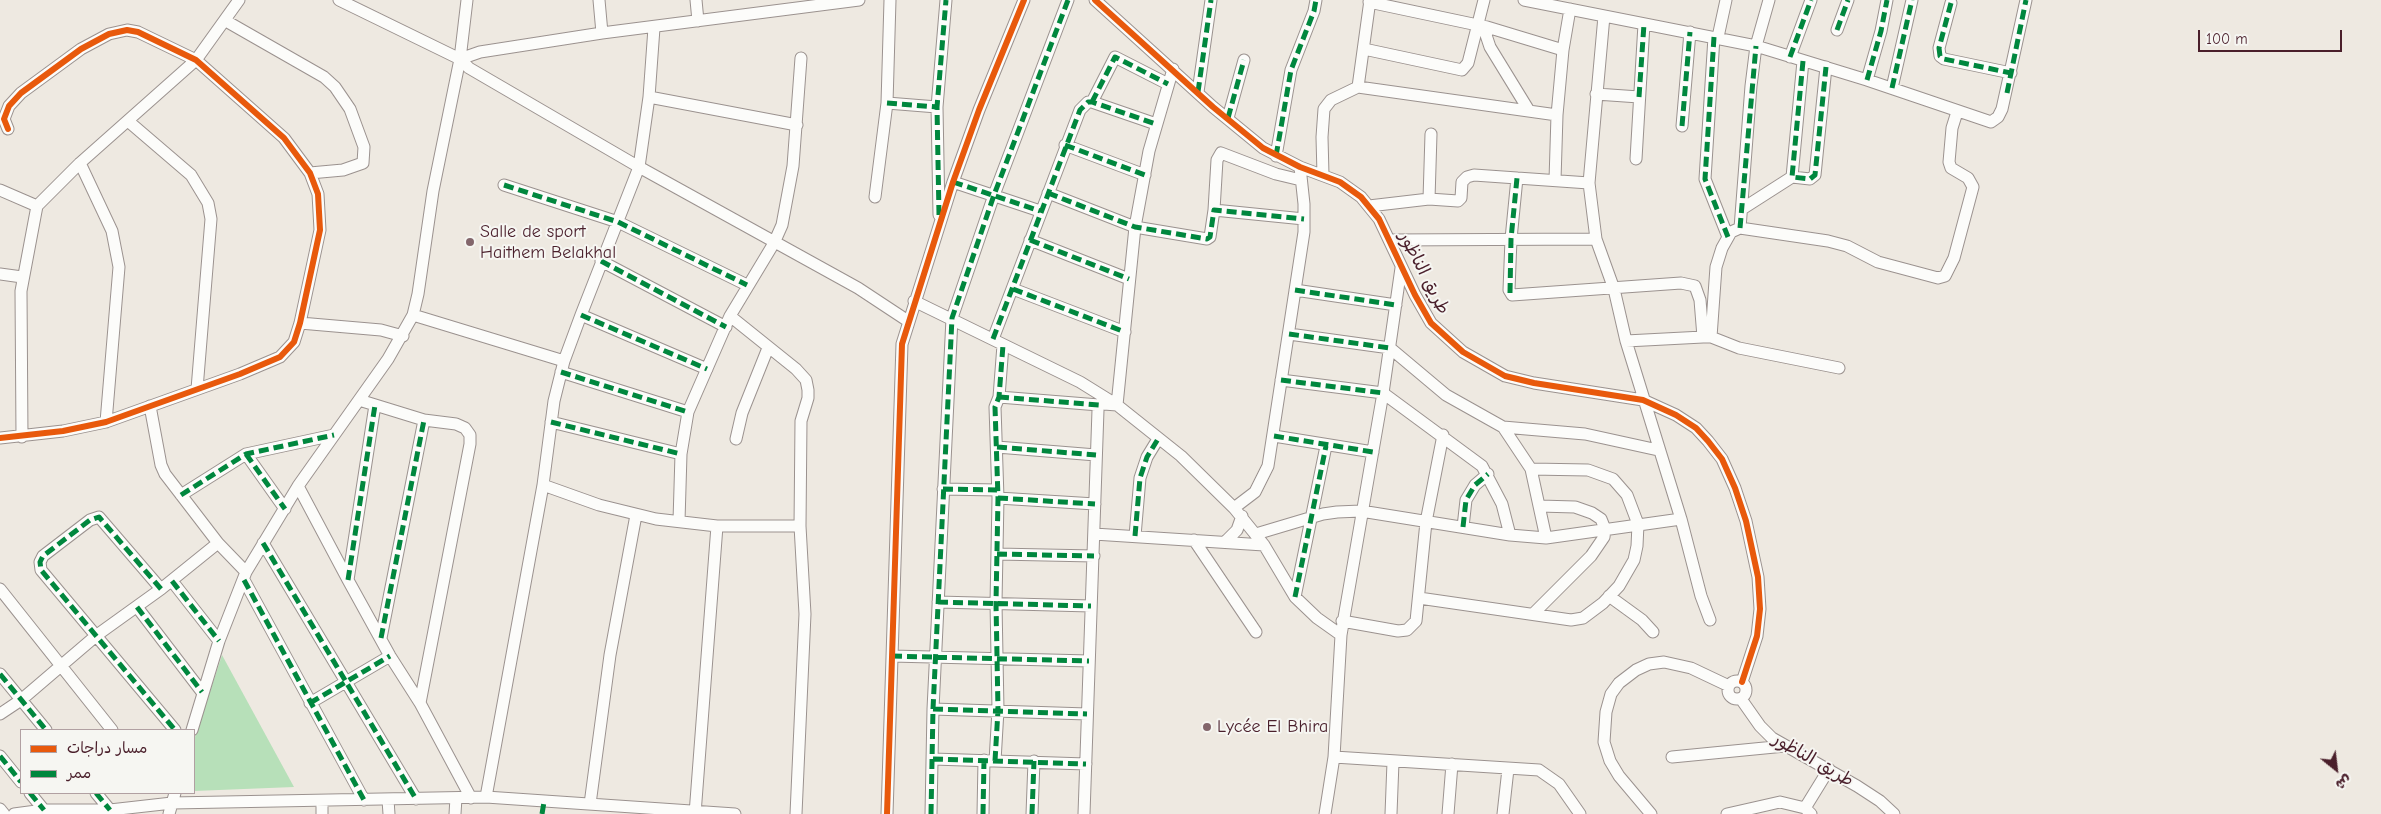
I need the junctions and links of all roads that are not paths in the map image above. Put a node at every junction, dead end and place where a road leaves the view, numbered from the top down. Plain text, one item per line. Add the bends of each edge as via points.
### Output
1 (239, 0) edge
2 (339, 0) edge
3 (467, 0) edge
4 (599, 0) edge
5 (696, 0) edge
6 (859, 0) edge
7 (890, 0) edge
8 (946, 0) edge
9 (1024, 0) edge
10 (1068, 0) edge
11 (1094, 0) edge
12 (1211, 0) edge
13 (1316, 0) edge
14 (1484, 0) edge
15 (1524, 0) edge
16 (1726, 0) edge
17 (1768, 0) edge
18 (1811, 0) edge
19 (1848, 0) edge
20 (1887, 0) edge
21 (1912, 0) edge
22 (2026, 0) edge
23 (1369, 1) edge
24 (1951, 2) dead end
25 (363, 5) edge
26 (1570, 9) junction
27 (1604, 16) junction
28 (226, 21) junction
29 (698, 21) junction
30 (1644, 24) junction
31 (1484, 26) junction
32 (654, 28) junction
33 (1837, 30) dead end
34 (1690, 32) junction
35 (602, 33) junction
36 (1716, 37) junction
37 (1756, 46) junction
38 (1364, 49) junction
39 (1563, 50) junction
40 (1790, 56) junction
41 (801, 58) dead end
42 (460, 59) junction
43 (196, 60) junction
44 (1244, 60) dead end
45 (1803, 60) junction
46 (1826, 67) junction
47 (1173, 69) junction
48 (2011, 73) junction
49 (1867, 80) junction
50 (1168, 84) junction
51 (1358, 86) junction
52 (1892, 88) junction
53 (1198, 92) junction
54 (1596, 94) junction
55 (649, 97) junction
56 (1639, 97) junction
57 (1092, 102) junction
58 (887, 103) junction
59 (937, 107) junction
60 (1528, 109) junction
61 (1957, 112) junction
62 (1557, 115) junction
63 (1228, 118) junction
64 (128, 121) junction
65 (797, 124) junction
66 (1156, 124) junction
67 (1682, 126) dead end
68 (8, 129) dead end
69 (1431, 134) dead end
70 (1065, 145) junction
71 (1276, 156) junction
72 (1636, 159) dead end
73 (80, 163) junction
74 (639, 167) junction
75 (1300, 167) junction
76 (310, 173) junction
77 (1145, 175) junction
78 (1323, 175) junction
79 (1792, 177) junction
80 (1517, 178) junction
81 (1301, 180) junction
82 (1555, 180) junction
83 (953, 182) junction
84 (1589, 183) junction
85 (504, 185) dead end
86 (0, 190) edge
87 (1048, 194) junction
88 (994, 195) junction
89 (874, 197) dead end
90 (1430, 199) junction
91 (37, 206) junction
92 (1369, 206) junction
93 (1742, 209) junction
94 (1214, 210) junction
95 (1040, 212) junction
96 (1304, 218) junction
97 (618, 222) junction
98 (939, 226) junction
99 (1135, 228) junction
100 (1740, 228) junction
101 (1728, 237) junction
102 (1511, 239) junction
103 (1596, 239) junction
104 (1030, 240) junction
105 (1390, 240) junction
106 (774, 243) junction
107 (601, 261) junction
108 (1401, 268) junction
109 (0, 274) edge
110 (22, 277) junction
111 (1129, 278) junction
112 (747, 285) junction
113 (1013, 289) junction
114 (1614, 289) junction
115 (1295, 290) junction
116 (914, 301) junction
117 (1396, 305) junction
118 (581, 315) junction
119 (413, 316) junction
120 (952, 318) junction
121 (908, 321) junction
122 (728, 322) junction
123 (300, 324) junction
124 (1125, 332) junction
125 (1289, 334) junction
126 (403, 336) junction
127 (1707, 337) junction
128 (1626, 341) junction
129 (998, 342) junction
130 (768, 348) junction
131 (1390, 348) junction
132 (563, 366) junction
133 (1839, 368) dead end
134 (707, 369) junction
135 (1281, 380) junction
136 (197, 389) junction
137 (1383, 393) junction
138 (999, 397) junction
139 (359, 400) junction
140 (1643, 400) junction
141 (375, 405) junction
142 (1099, 405) junction
143 (1117, 405) junction
144 (150, 406) junction
145 (688, 412) junction
146 (424, 420) junction
147 (106, 422) junction
148 (550, 422) junction
149 (1503, 427) junction
150 (1442, 435) junction
151 (334, 436) junction
152 (1274, 436) junction
153 (22, 437) junction
154 (0, 438) edge
155 (1158, 438) junction
156 (736, 439) dead end
157 (1326, 446) junction
158 (997, 447) junction
159 (1658, 450) junction
160 (1373, 452) junction
161 (246, 454) junction
162 (681, 454) junction
163 (1096, 455) junction
164 (1531, 469) junction
165 (1488, 474) junction
166 (543, 485) junction
167 (298, 486) junction
168 (944, 489) junction
169 (998, 494) junction
170 (181, 495) junction
171 (1095, 504) junction
172 (1539, 506) junction
173 (285, 509) junction
174 (1361, 511) junction
175 (1238, 512) junction
176 (636, 515) junction
177 (1311, 518) junction
178 (1681, 519) junction
179 (679, 521) junction
180 (1426, 522) junction
181 (1638, 524) junction
182 (718, 526) junction
183 (800, 526) junction
184 (1462, 527) junction
185 (1605, 529) junction
186 (1094, 534) junction
187 (1256, 534) junction
188 (1510, 535) junction
189 (1135, 536) junction
190 (1546, 538) junction
191 (1194, 540) junction
192 (1224, 542) junction
193 (218, 543) junction
194 (263, 543) junction
195 (1264, 545) junction
196 (997, 554) junction
197 (1094, 556) junction
198 (245, 576) junction
199 (348, 580) junction
200 (172, 581) junction
201 (0, 589) edge
202 (161, 589) junction
203 (1609, 596) junction
204 (1295, 597) junction
205 (1419, 598) junction
206 (938, 602) junction
207 (996, 603) junction
208 (1091, 606) junction
209 (137, 607) junction
210 (1533, 614) junction
211 (1710, 620) dead end
212 (1342, 621) junction
213 (1256, 632) dead end
214 (1653, 632) dead end
215 (98, 635) junction
216 (1341, 635) junction
217 (381, 638) junction
218 (219, 641) junction
219 (390, 656) junction
220 (892, 656) junction
221 (997, 657) junction
222 (935, 658) junction
223 (1089, 661) junction
224 (60, 665) junction
225 (0, 674) edge
226 (348, 682) junction
227 (1742, 682) junction
228 (1729, 686) junction
229 (202, 692) junction
230 (1741, 699) junction
231 (21, 700) junction
232 (310, 703) junction
233 (420, 703) junction
234 (933, 709) junction
235 (998, 710) junction
236 (0, 714) edge
237 (1087, 714) junction
238 (45, 729) edge
239 (111, 729) edge
240 (174, 729) edge
241 (192, 729) edge
242 (1785, 746) junction
243 (0, 756) edge
244 (1334, 756) junction
245 (1672, 757) dead end
246 (933, 759) junction
247 (990, 761) junction
248 (1034, 761) junction
249 (1394, 762) junction
250 (1086, 764) junction
251 (1452, 764) junction
252 (1508, 769) junction
253 (1829, 769) junction
254 (20, 781) edge
255 (31, 794) edge
256 (97, 794) edge
257 (486, 797) junction
258 (456, 798) junction
259 (471, 798) junction
260 (416, 799) junction
261 (171, 800) edge
262 (364, 800) junction
263 (388, 800) junction
264 (322, 801) junction
265 (544, 802) junction
266 (248, 808) edge
267 (595, 808) edge
268 (0, 809) edge
269 (44, 810) junction
270 (110, 810) junction
271 (1808, 811) edge
272 (696, 812) edge
273 (4, 814) edge
274 (21, 814) edge
275 (322, 814) edge
276 (389, 814) edge
277 (456, 814) edge
278 (542, 814) edge
279 (735, 814) edge
280 (796, 814) edge
281 (887, 814) edge
282 (931, 814) edge
283 (983, 814) edge
284 (1032, 814) edge
285 (1084, 814) edge
286 (1325, 814) edge
287 (1391, 814) edge
288 (1448, 814) edge
289 (1503, 814) edge
290 (1580, 814) edge
291 (1652, 814) edge
292 (1727, 814) edge
293 (1894, 814) edge

1 - 28 street
2 - 25 street
3 - 42 street
4 - 35 street
5 - 29 street
6 - 29 street
7 - 58 street
8 - 59 street
9 - 83 street
10 - 88 street
11 - 47 street, طريق الناظور
12 - 53 street
13 - 71 street via 1291,70
14 - 31 street
15 - 26 street
16 - 36 street
17 - 37 street
18 - 40 street
19 - 33 street
20 - 49 street
21 - 52 street
22 - 48 street
23 - 31 street
23 - 38 street
24 - 48 street via 1939,48 1940,56
25 - 42 street
26 - 27 street
26 - 39 street
27 - 30 street
27 - 54 street
28 - 43 street
28 - 76 street via 324,76 350,109 364,147 363,163 343,170
29 - 32 street
30 - 34 street
30 - 56 street
31 - 38 street via 1467,66 1460,71
31 - 39 street
31 - 60 street via 1490,47
32 - 35 street
32 - 55 street
34 - 36 street
34 - 67 street
35 - 42 street via 480,52
36 - 37 street
36 - 101 street via 1705,179
37 - 40 street
37 - 93 street
38 - 51 street
39 - 62 street
40 - 45 street
41 - 65 street
42 - 74 street via 469,68
42 - 119 street via 433,191
43 - 64 street
43 - 68 street via 138,32 127,30 109,34 81,49 14,100 4,119
43 - 76 street via 284,138
44 - 63 street
45 - 46 street
45 - 79 street
46 - 49 street
46 - 79 street via 1815,176 1810,179
47 - 50 street
47 - 53 street, طريق الناظور
48 - 61 street via 2002,109 1995,120 1991,122
49 - 52 street
50 - 57 street via 1115,57
50 - 66 street
51 - 60 street
51 - 78 street via 1331,100 1324,109
52 - 61 street
53 - 63 street, طريق الناظور
54 - 56 street
54 - 84 street
55 - 65 street
55 - 74 street
56 - 72 street
57 - 66 street
57 - 70 street via 1080,110
58 - 59 street
58 - 89 street
59 - 98 street
60 - 62 street
61 - 100 street via 1949,162 1952,168 1968,178 1973,187 1954,258 1945,276 1938,278 1878,262 1848,246
62 - 82 street
63 - 71 street, طريق الناظور
64 - 73 street
64 - 136 street via 186,170 208,203 212,219
65 - 106 street via 788,195 782,225
66 - 77 street
69 - 90 street
70 - 77 street
70 - 87 street
71 - 75 street, طريق الناظور
73 - 91 street
73 - 147 street via 112,231 119,267
74 - 97 street
74 - 106 street
75 - 78 street, طريق الناظور
75 - 81 street
76 - 123 street via 318,194 320,230
77 - 99 street
78 - 92 street, طريق الناظور via 1353,190
79 - 93 street
80 - 82 street
80 - 90 street via 1484,174 1470,176 1462,182 1458,201
80 - 102 street
81 - 94 street via 1221,153 1216,160
81 - 96 street
82 - 84 street
83 - 88 street
83 - 98 street
84 - 103 street
85 - 97 street
86 - 91 street
87 - 95 street
87 - 99 street
88 - 95 street
88 - 120 street
90 - 92 street
91 - 110 street
92 - 105 street, طريق الناظور
93 - 100 street
94 - 96 street
94 - 99 street via 1207,239
95 - 104 street
96 - 115 street
97 - 107 street
97 - 112 street
98 - 116 street
99 - 111 street
100 - 101 street
101 - 127 street via 1716,267
102 - 103 street
102 - 105 street
102 - 114 street via 1512,295
103 - 114 street
104 - 111 street
104 - 113 street
105 - 108 street, طريق الناظور
106 - 112 street
106 - 121 street via 858,288
107 - 118 street
107 - 122 street
108 - 117 street
108 - 140 street, طريق الناظور via 1431,324 1456,346 1493,370 1534,383
109 - 110 street
110 - 153 street
111 - 124 street
112 - 122 street
113 - 124 street
113 - 129 street
114 - 127 street via 1690,283 1698,291
114 - 128 street
115 - 117 street
115 - 125 street
116 - 120 street
116 - 121 street
117 - 131 street
118 - 132 street
118 - 134 street
119 - 126 street
119 - 132 street
120 - 129 street
120 - 168 street
121 - 220 street via 900,364
122 - 130 street
122 - 134 street
123 - 126 street via 381,330
123 - 136 street via 294,342 280,357
124 - 143 street
125 - 131 street
125 - 135 street
126 - 139 street
127 - 128 street
127 - 133 street via 1739,348
128 - 140 street
129 - 138 street
129 - 143 street via 1080,382
130 - 156 street via 742,414
130 - 183 street via 796,369 807,385 808,398 802,420
131 - 137 street
131 - 149 street via 1446,395
132 - 145 street
132 - 148 street
134 - 145 street
135 - 137 street
135 - 152 street
136 - 144 street
137 - 150 street
137 - 160 street
138 - 142 street
138 - 158 street via 996,407
139 - 141 street
139 - 151 street
140 - 159 street
140 - 227 street, طريق الناظور via 1696,428 1722,459 1735,488 1755,561 1760,609 1757,636
141 - 146 street
141 - 199 street
142 - 143 street
142 - 163 street
143 - 155 street
144 - 147 street
144 - 170 street via 161,465
145 - 162 street
146 - 217 street
146 - 233 street via 466,428 470,444
147 - 153 street
148 - 162 street
148 - 166 street
149 - 159 street via 1585,434
149 - 164 street
150 - 165 street
150 - 180 street
151 - 161 street
151 - 167 street
152 - 157 street
152 - 175 street via 1265,476
153 - 154 street
155 - 175 street
155 - 189 street via 1140,478
157 - 160 street
157 - 177 street
158 - 163 street
158 - 169 street
159 - 178 street
160 - 174 street
161 - 170 street
161 - 173 street
162 - 179 street
163 - 171 street
164 - 172 street
164 - 181 street via 1588,470 1613,479 1627,495
165 - 184 street via 1475,485 1466,500
165 - 188 street via 1502,504
166 - 176 street
166 - 257 street
167 - 173 street
167 - 199 street
168 - 169 street
168 - 206 street
169 - 171 street
169 - 196 street
170 - 193 street
171 - 186 street
172 - 185 street via 1575,507 1601,519
172 - 190 street
173 - 194 street
174 - 177 street
174 - 180 street
174 - 212 street
175 - 187 street
175 - 192 street via 1238,530
176 - 179 street
176 - 267 street via 608,664
177 - 187 street
177 - 204 street
178 - 181 street
178 - 211 street
179 - 182 street
180 - 184 street
180 - 205 street
181 - 185 street
181 - 203 street via 1634,560 1619,586
182 - 183 street
182 - 272 street
183 - 280 street via 805,614
184 - 188 street
185 - 190 street
185 - 210 street via 1604,537 1591,556
186 - 189 street
186 - 197 street
187 - 195 street
188 - 190 street
189 - 191 street
191 - 192 street
191 - 213 street
192 - 195 street
193 - 198 street
193 - 200 street
194 - 198 street
194 - 226 street
195 - 204 street
196 - 197 street
196 - 207 street
197 - 208 street
198 - 218 street
198 - 232 street
199 - 217 street
200 - 202 street
200 - 218 street
201 - 224 street
202 - 209 street
202 - 215 street via 103,520 95,517 90,520 43,556 40,565
203 - 210 street via 1582,618 1571,620
203 - 214 street
204 - 216 street
205 - 210 street
205 - 212 street via 1416,622 1407,630 1385,630
206 - 207 street
206 - 222 street
207 - 208 street
207 - 221 street
208 - 223 street
209 - 215 street
209 - 229 street
212 - 216 street
215 - 224 street
215 - 240 street
216 - 244 street
217 - 219 street
218 - 229 street
219 - 226 street
219 - 233 street
220 - 222 street
220 - 281 street
221 - 222 street
221 - 223 street
221 - 235 street
222 - 234 street
223 - 237 street
224 - 231 street
224 - 239 street
225 - 231 street
226 - 232 street
226 - 260 street
227 - 228 street via 1734,681
227 - 230 street via 1747,690
228 - 230 street via 1730,697
228 - 291 street via 1692,668 1664,662 1636,670 1619,682 1611,694 1604,742 1610,761 1618,776
229 - 241 street
230 - 242 street, طريق الناظور via 1766,733
231 - 236 street
231 - 238 street
232 - 262 street
233 - 259 street
234 - 235 street
234 - 246 street
235 - 237 street
235 - 247 street
237 - 250 street
242 - 245 street
242 - 253 street, طريق الناظور
243 - 254 street
244 - 249 street
244 - 286 street
246 - 247 street
246 - 282 street
247 - 248 street
247 - 283 street
248 - 250 street
248 - 284 street
249 - 251 street
249 - 287 street
250 - 285 street
251 - 252 street
251 - 288 street
252 - 289 street
252 - 290 street via 1545,773 1559,784
253 - 271 street
253 - 293 street, طريق الناظور via 1880,801
255 - 269 street
256 - 270 street
257 - 259 street
257 - 265 street
258 - 259 street
258 - 260 street
258 - 277 street
260 - 263 street
261 - 266 street
261 - 270 street
262 - 263 street
262 - 264 street
263 - 276 street
264 - 266 street
264 - 275 street
265 - 267 street
265 - 278 street
267 - 272 street
268 - 273 street
269 - 270 street
269 - 274 street
271 - 292 street via 1780,802
272 - 279 street

